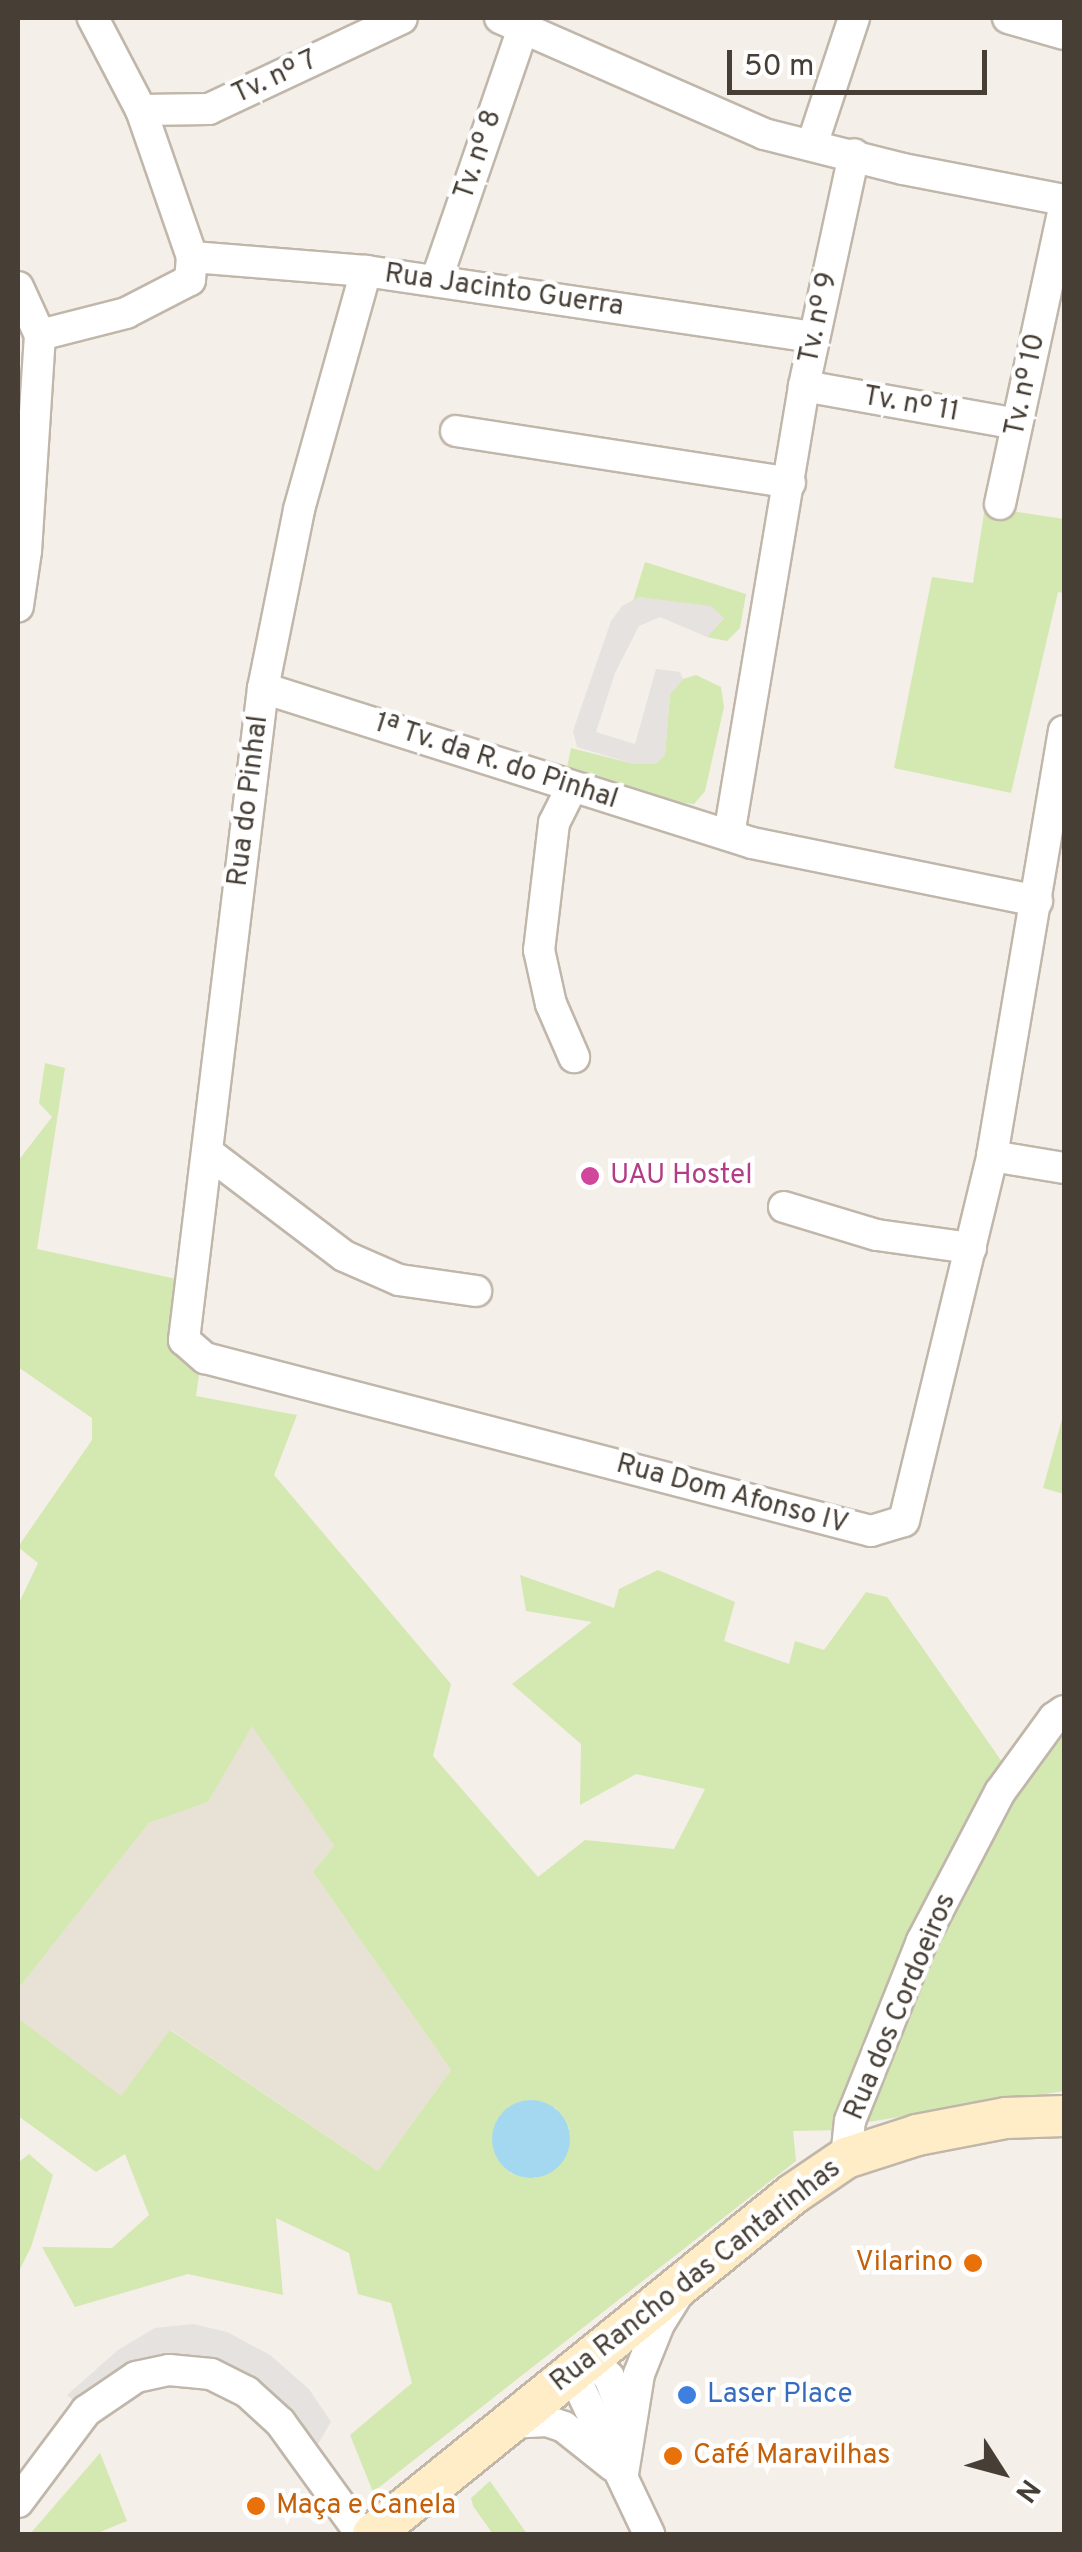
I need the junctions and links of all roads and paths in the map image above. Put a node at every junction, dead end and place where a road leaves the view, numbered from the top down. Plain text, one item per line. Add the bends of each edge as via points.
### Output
1 (93, 18) edge
2 (402, 18) edge
3 (854, 18) edge
4 (1008, 18) edge
5 (511, 23) edge
6 (1064, 34) edge
7 (142, 110) junction
8 (812, 145) junction
9 (854, 154) junction
10 (1064, 200) edge
11 (1064, 208) edge
12 (192, 257) junction
13 (366, 271) junction
14 (436, 280) junction
15 (18, 287) edge
16 (40, 335) junction
17 (814, 337) junction
18 (804, 386) junction
19 (1017, 424) junction
20 (456, 430) dead end
21 (790, 483) junction
22 (1000, 504) dead end
23 (18, 606) edge
24 (263, 688) junction
25 (1064, 731) edge
26 (572, 787) junction
27 (729, 835) junction
28 (1038, 902) junction
29 (574, 1056) dead end
30 (206, 1152) junction
31 (992, 1156) junction
32 (1064, 1168) edge
33 (784, 1207) dead end
34 (972, 1248) junction
35 (476, 1292) dead end
36 (184, 1340) joint
37 (1064, 1711) edge
38 (1064, 2116) edge
39 (846, 2158) junction
40 (689, 2277) junction
41 (579, 2365) junction
42 (508, 2423) junction
43 (628, 2425) junction
44 (623, 2474) junction
45 (18, 2502) edge
46 (361, 2534) edge
47 (373, 2534) edge
48 (649, 2534) edge

1 - 7 street
2 - 7 street, Tv. nº 7 via 208,109
3 - 8 street
4 - 6 street
5 - 8 street via 764,134
5 - 14 street, Tv. nº 8
7 - 12 street
8 - 9 street
9 - 10 street
9 - 17 street, Tv. nº 9
11 - 19 street, Tv. nº 10
12 - 13 street, Rua Jacinto Guerra
12 - 16 street via 190,280 142,305
13 - 14 street, Rua Jacinto Guerra
13 - 24 street, Rua do Pinhal via 299,510
14 - 17 street, Rua Jacinto Guerra
15 - 16 street
16 - 23 street
17 - 18 street, Tv. nº 9
18 - 19 street, Tv. nº 11
18 - 21 street, Tv. nº 9
19 - 22 street, Tv. nº 10
20 - 21 street
21 - 27 street, Tv. nº 9
24 - 26 street, 1ª Tv. da R. do Pinhal
24 - 30 street, Rua do Pinhal
25 - 28 street, Rua Dom Afonso IV
26 - 27 street, 1ª Tv. da R. do Pinhal
26 - 29 street via 554,823 539,950 551,1004
27 - 28 street
28 - 31 street, Rua Dom Afonso IV
30 - 35 street via 344,1256 399,1280
30 - 36 street, Rua do Pinhal
31 - 32 street
31 - 34 street, Rua Dom Afonso IV
33 - 34 street via 877,1235
34 - 36 street, Rua Dom Afonso IV via 904,1520 871,1531 205,1358
37 - 39 street, Rua dos Cordoeiros via 1000,1792 922,1940 850,2121
38 - 39 street, Rua Rancho das Cantarinhas via 1006,2118
39 - 40 street, Rua Rancho das Cantarinhas
40 - 41 street, Rua Rancho das Cantarinhas
40 - 43 street via 659,2324
41 - 42 street, Rua Rancho das Cantarinhas
41 - 43 street via 597,2365 609,2377
41 - 44 street via 580,2391
42 - 44 street via 564,2427
42 - 47 street, Rua Rancho das Cantarinhas
43 - 44 street
44 - 48 street
45 - 46 street via 86,2411 136,2377 183,2371 212,2374 247,2392 280,2422

